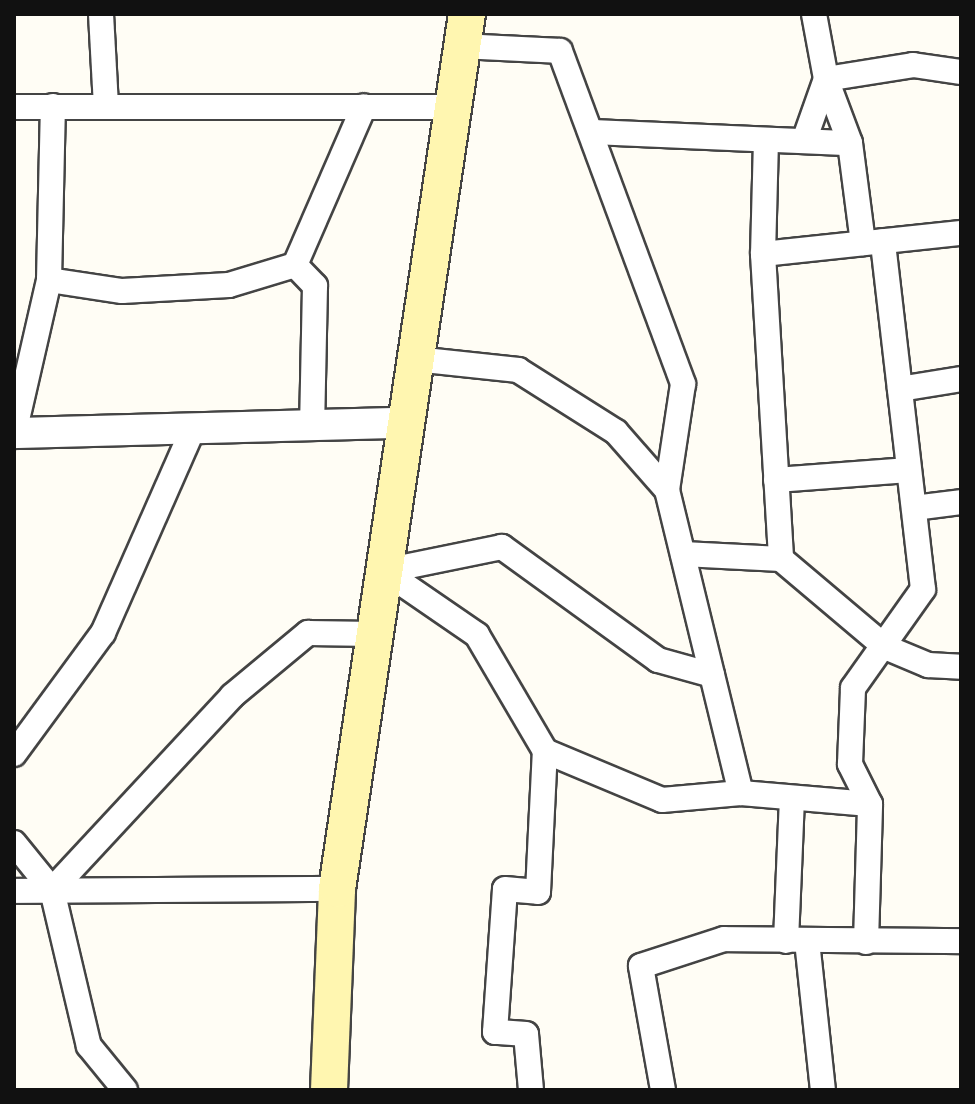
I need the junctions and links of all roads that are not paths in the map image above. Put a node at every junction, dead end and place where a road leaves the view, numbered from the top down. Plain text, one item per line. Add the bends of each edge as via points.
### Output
1 (101, 14) edge
2 (814, 14) edge
3 (464, 30) edge
4 (961, 72) edge
5 (826, 79) junction
6 (106, 105) junction
7 (53, 106) junction
8 (364, 106) junction
9 (14, 107) edge
10 (453, 107) junction
11 (593, 132) junction
12 (766, 140) junction
13 (804, 141) junction
14 (850, 143) junction
15 (961, 233) edge
16 (873, 242) junction
17 (763, 254) junction
18 (295, 265) junction
19 (49, 280) junction
20 (415, 359) junction
21 (961, 379) edge
22 (900, 389) junction
23 (406, 423) junction
24 (312, 425) junction
25 (193, 429) junction
26 (14, 433) edge
27 (909, 470) junction
28 (776, 480) junction
29 (667, 490) junction
30 (961, 502) edge
31 (914, 508) junction
32 (683, 554) junction
33 (781, 559) junction
34 (384, 571) junction
35 (375, 634) junction
36 (885, 647) junction
37 (961, 667) edge
38 (712, 675) junction
39 (545, 751) junction
40 (14, 754) edge
41 (741, 793) junction
42 (792, 798) junction
43 (870, 804) junction
44 (14, 843) edge
45 (337, 889) junction
46 (52, 890) junction
47 (14, 891) edge
48 (797, 941) junction
49 (961, 941) edge
50 (866, 942) junction
51 (125, 1090) edge
52 (329, 1090) edge
53 (531, 1090) edge
54 (663, 1090) edge
55 (823, 1090) edge

1 - 6 street
2 - 5 street
3 - 10 main road
3 - 11 street via 560,51
4 - 5 street via 913,65
5 - 13 street
5 - 14 street
6 - 7 street
6 - 8 street
7 - 9 street
7 - 19 street
8 - 10 street
8 - 18 street
10 - 20 main road
11 - 12 street
11 - 29 street via 683,384
12 - 13 street
12 - 17 street
13 - 14 street
14 - 16 street
15 - 16 street
16 - 17 street
16 - 22 street
17 - 28 street
18 - 19 street via 229,285 122,291
18 - 24 street via 315,286
19 - 26 street
20 - 23 main road
20 - 29 street via 518,370 616,432
21 - 22 street
22 - 27 street
23 - 24 street
23 - 34 main road
24 - 25 street
25 - 26 street
25 - 40 street via 103,633
27 - 28 street
27 - 31 street
28 - 33 street
29 - 32 street
30 - 31 street
31 - 36 street via 923,589
32 - 33 street
32 - 38 street
33 - 36 street
34 - 35 main road
34 - 38 street via 502,547 658,660
34 - 39 street via 477,635
35 - 45 main road
35 - 46 street via 308,633 232,696
36 - 37 street via 928,665
36 - 43 street via 853,688 850,764
38 - 41 street
39 - 41 street via 662,800
39 - 53 street via 538,892 505,889 495,1032 526,1034
41 - 42 street
42 - 43 street
42 - 48 street
43 - 50 street
44 - 46 street
45 - 46 street
45 - 52 main road
46 - 47 street
46 - 51 street via 89,1046
48 - 50 street
48 - 54 street via 724,939 641,966
48 - 55 street
49 - 50 street

